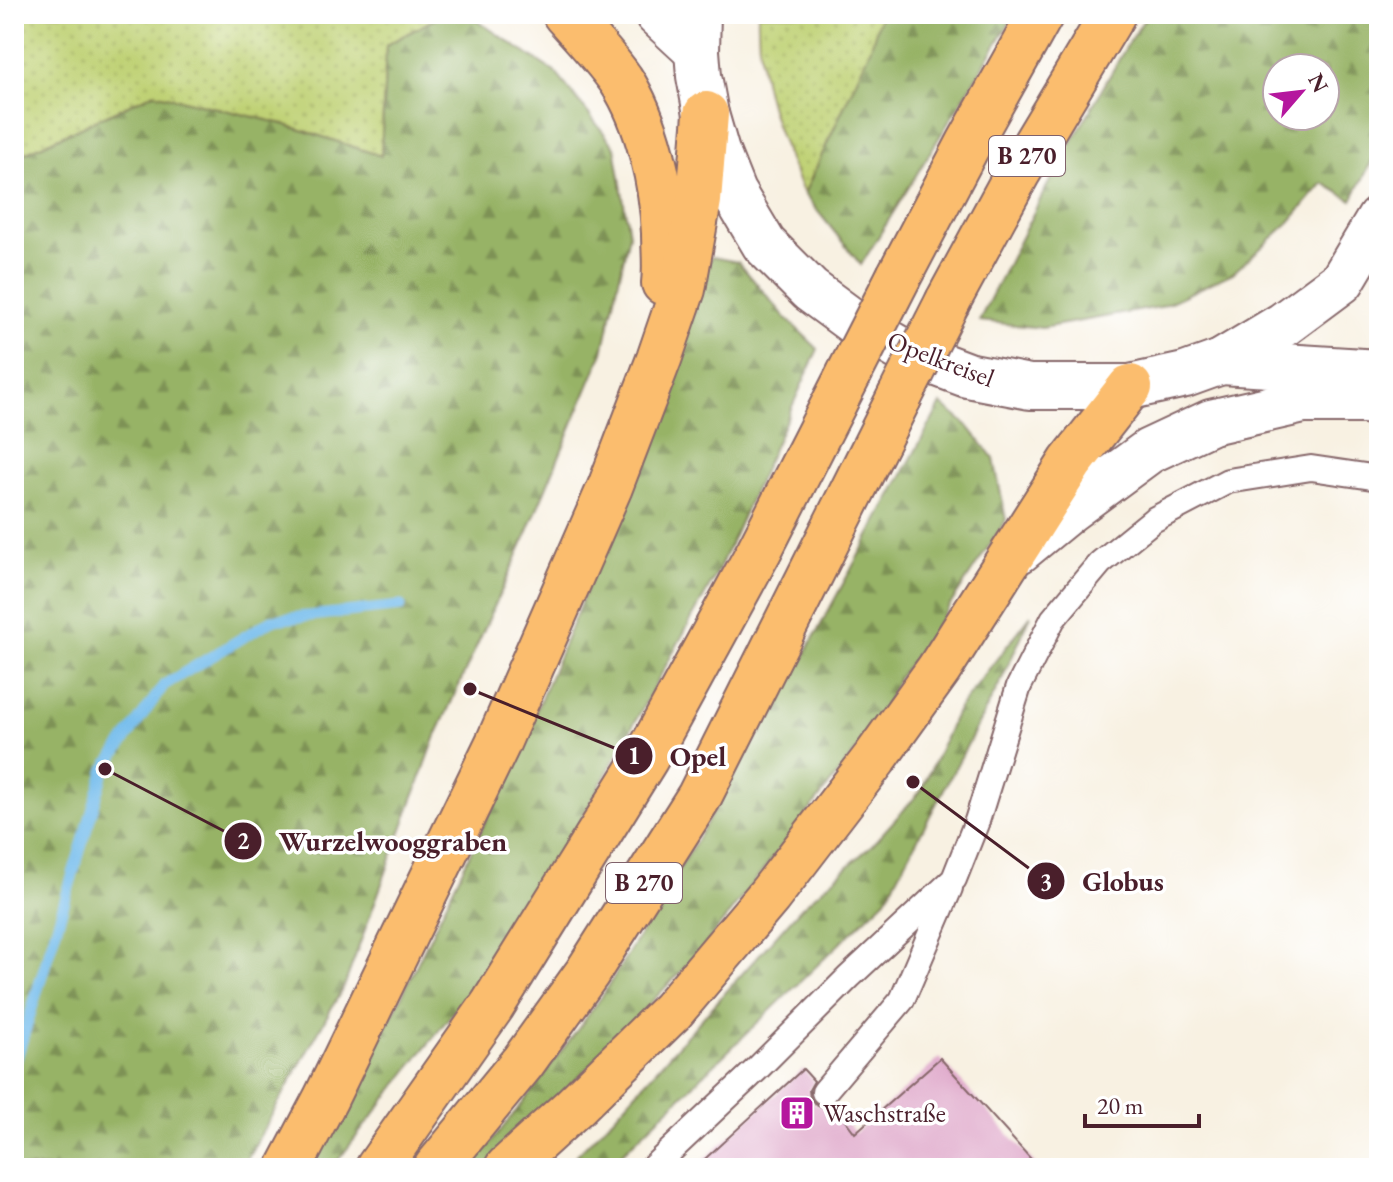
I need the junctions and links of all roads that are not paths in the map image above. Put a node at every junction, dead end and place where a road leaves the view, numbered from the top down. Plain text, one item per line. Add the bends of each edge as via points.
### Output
1 (565, 14) edge
2 (657, 14) edge
3 (1041, 14) edge
4 (1113, 14) edge
5 (697, 32) edge
6 (706, 114) junction
7 (1379, 219) edge
8 (1221, 362) junction
9 (1379, 372) edge
10 (1130, 387) junction
11 (641, 403) junction
12 (1379, 404) edge
13 (1379, 478) edge
14 (1005, 563) junction
15 (954, 879) junction
16 (824, 1092) dead end
17 (289, 1168) edge
18 (378, 1168) edge
19 (436, 1168) edge
20 (507, 1168) edge
21 (652, 1168) edge

1 - 11 highway via 622,82 651,149 663,207 665,276
2 - 5 street
3 - 18 highway, B 270, bridge via 646,758 492,1006
4 - 19 highway, B 270, bridge via 948,301 699,797 587,973
5 - 6 street, Opelkreisel
6 - 10 street, Opelkreisel via 733,192 764,244 810,290 852,321 906,352 967,375 1030,387
6 - 11 highway via 699,200 683,289
7 - 8 street, Opelkreisel via 1342,281
8 - 9 street
8 - 10 street, Opelkreisel
10 - 14 highway via 1071,462
11 - 17 highway via 498,743
12 - 14 street via 1303,401 1211,422 1130,464
13 - 15 lane via 1311,468 1228,481 1153,520 1100,563 1053,619 1019,686
14 - 20 highway via 939,669 769,896 672,1011
15 - 16 lane via 902,1000
15 - 21 lane

